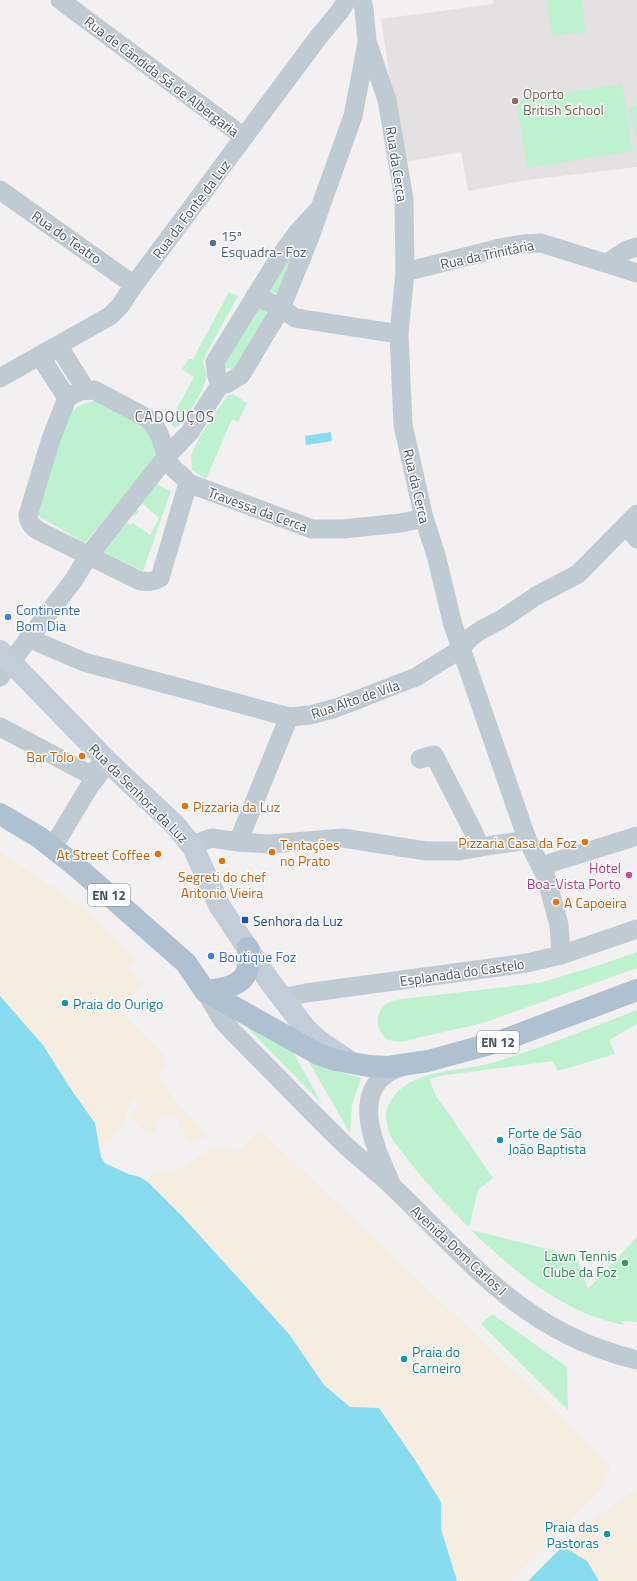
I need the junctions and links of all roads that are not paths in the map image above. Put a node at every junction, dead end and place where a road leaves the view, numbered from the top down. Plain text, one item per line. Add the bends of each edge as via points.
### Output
1 (60, 0) edge
2 (347, 0) edge
3 (362, 0) edge
4 (367, 41) junction
5 (244, 137) junction
6 (0, 190) edge
7 (320, 208) junction
8 (637, 246) edge
9 (607, 263) junction
10 (405, 272) junction
11 (637, 273) edge
12 (134, 285) junction
13 (255, 296) junction
14 (281, 308) junction
15 (399, 334) junction
16 (50, 351) junction
17 (0, 378) edge
18 (220, 383) junction
19 (86, 390) junction
20 (67, 398) junction
21 (167, 456) junction
22 (188, 482) junction
23 (424, 518) junction
24 (634, 526) edge
25 (89, 555) junction
26 (28, 638) junction
27 (461, 649) junction
28 (4, 665) edge
29 (289, 718) junction
30 (0, 727) edge
31 (420, 759) dead end
32 (108, 762) junction
33 (0, 814) edge
34 (637, 836) edge
35 (59, 838) dead end
36 (527, 839) junction
37 (238, 842) junction
38 (193, 847) junction
39 (479, 848) junction
40 (541, 866) junction
41 (637, 929) edge
42 (248, 948) junction
43 (561, 955) junction
44 (637, 990) edge
45 (205, 991) junction
46 (282, 998) junction
47 (352, 1064) junction
48 (408, 1065) junction
49 (392, 1186) junction
50 (637, 1360) edge

1 - 5 street, Rua de Cândida Sá de Albergaria
2 - 5 street, Rua da Fonte da Luz
3 - 4 street, Rua da Cerca
4 - 7 street via 353,116
4 - 10 street, Rua da Cerca via 387,100 404,199
5 - 12 street, Rua da Fonte da Luz
6 - 12 street, Rua do Teatro
7 - 13 street via 297,233
7 - 14 street
8 - 9 street
9 - 10 street, Rua da Trinitária via 541,243 500,248
9 - 11 street, Rua da Trinitária
10 - 15 street, Rua da Cerca
12 - 16 street, Rua da Fonte da Luz via 110,316
13 - 14 street
13 - 18 street via 215,362
14 - 15 street via 295,318
14 - 18 street via 241,375 226,384
15 - 23 street, Rua da Cerca via 404,425
16 - 17 street, Rua da Fonte da Luz
16 - 19 street via 61,350
16 - 20 street via 44,358 45,364
18 - 21 street via 190,432
19 - 20 street
19 - 21 street via 94,390 147,418 159,432
20 - 25 street via 51,440 28,522 47,536
21 - 22 street via 172,467
21 - 25 street
22 - 23 street, Travessa da Cerca via 312,528 343,529
22 - 25 street via 160,578 149,582 140,581
23 - 27 street, Rua da Cerca via 436,555 452,625
24 - 27 street, Rua Alto de Vila via 578,574 481,630
25 - 26 street via 73,581
26 - 28 street
26 - 29 street, Rua Alto de Vila via 84,662
27 - 29 street, Rua Alto de Vila via 416,677 336,708
27 - 36 street, Rua da Cerca
28 - 32 street, Rua da Senhora da Luz
29 - 37 street
30 - 32 street via 87,773
31 - 39 street via 434,755 474,833
32 - 35 street via 89,787
32 - 38 street, Rua da Senhora da Luz via 175,825
33 - 45 main road, EN 12 via 39,837 77,868 186,963
34 - 40 street
36 - 39 street, Rua da Senhora da Luz
36 - 40 street, Rua da Cerca
37 - 38 street, Rua da Senhora da Luz via 212,838
37 - 39 street, Rua da Senhora da Luz via 270,844 343,838 426,851
38 - 42 street via 219,905
40 - 43 street, Rua da Cerca via 559,925
41 - 43 street, Esplanada do Castelo
42 - 45 main road via 248,967 241,979 231,987
42 - 46 street
43 - 46 street, Esplanada do Castelo via 528,963
44 - 48 main road, EN 12 via 501,1041
45 - 47 main road, EN 12 via 318,1054
45 - 49 street, Avenida Dom Carlos I via 222,1020 233,1032 345,1144
46 - 47 street via 306,1029
47 - 48 main road, EN 12 via 388,1067
48 - 49 street, Avenida Dom Carlos I via 385,1074 374,1087 369,1103 369,1124
49 - 50 street, Avenida Dom Carlos I via 471,1264 531,1313 566,1334 598,1348

